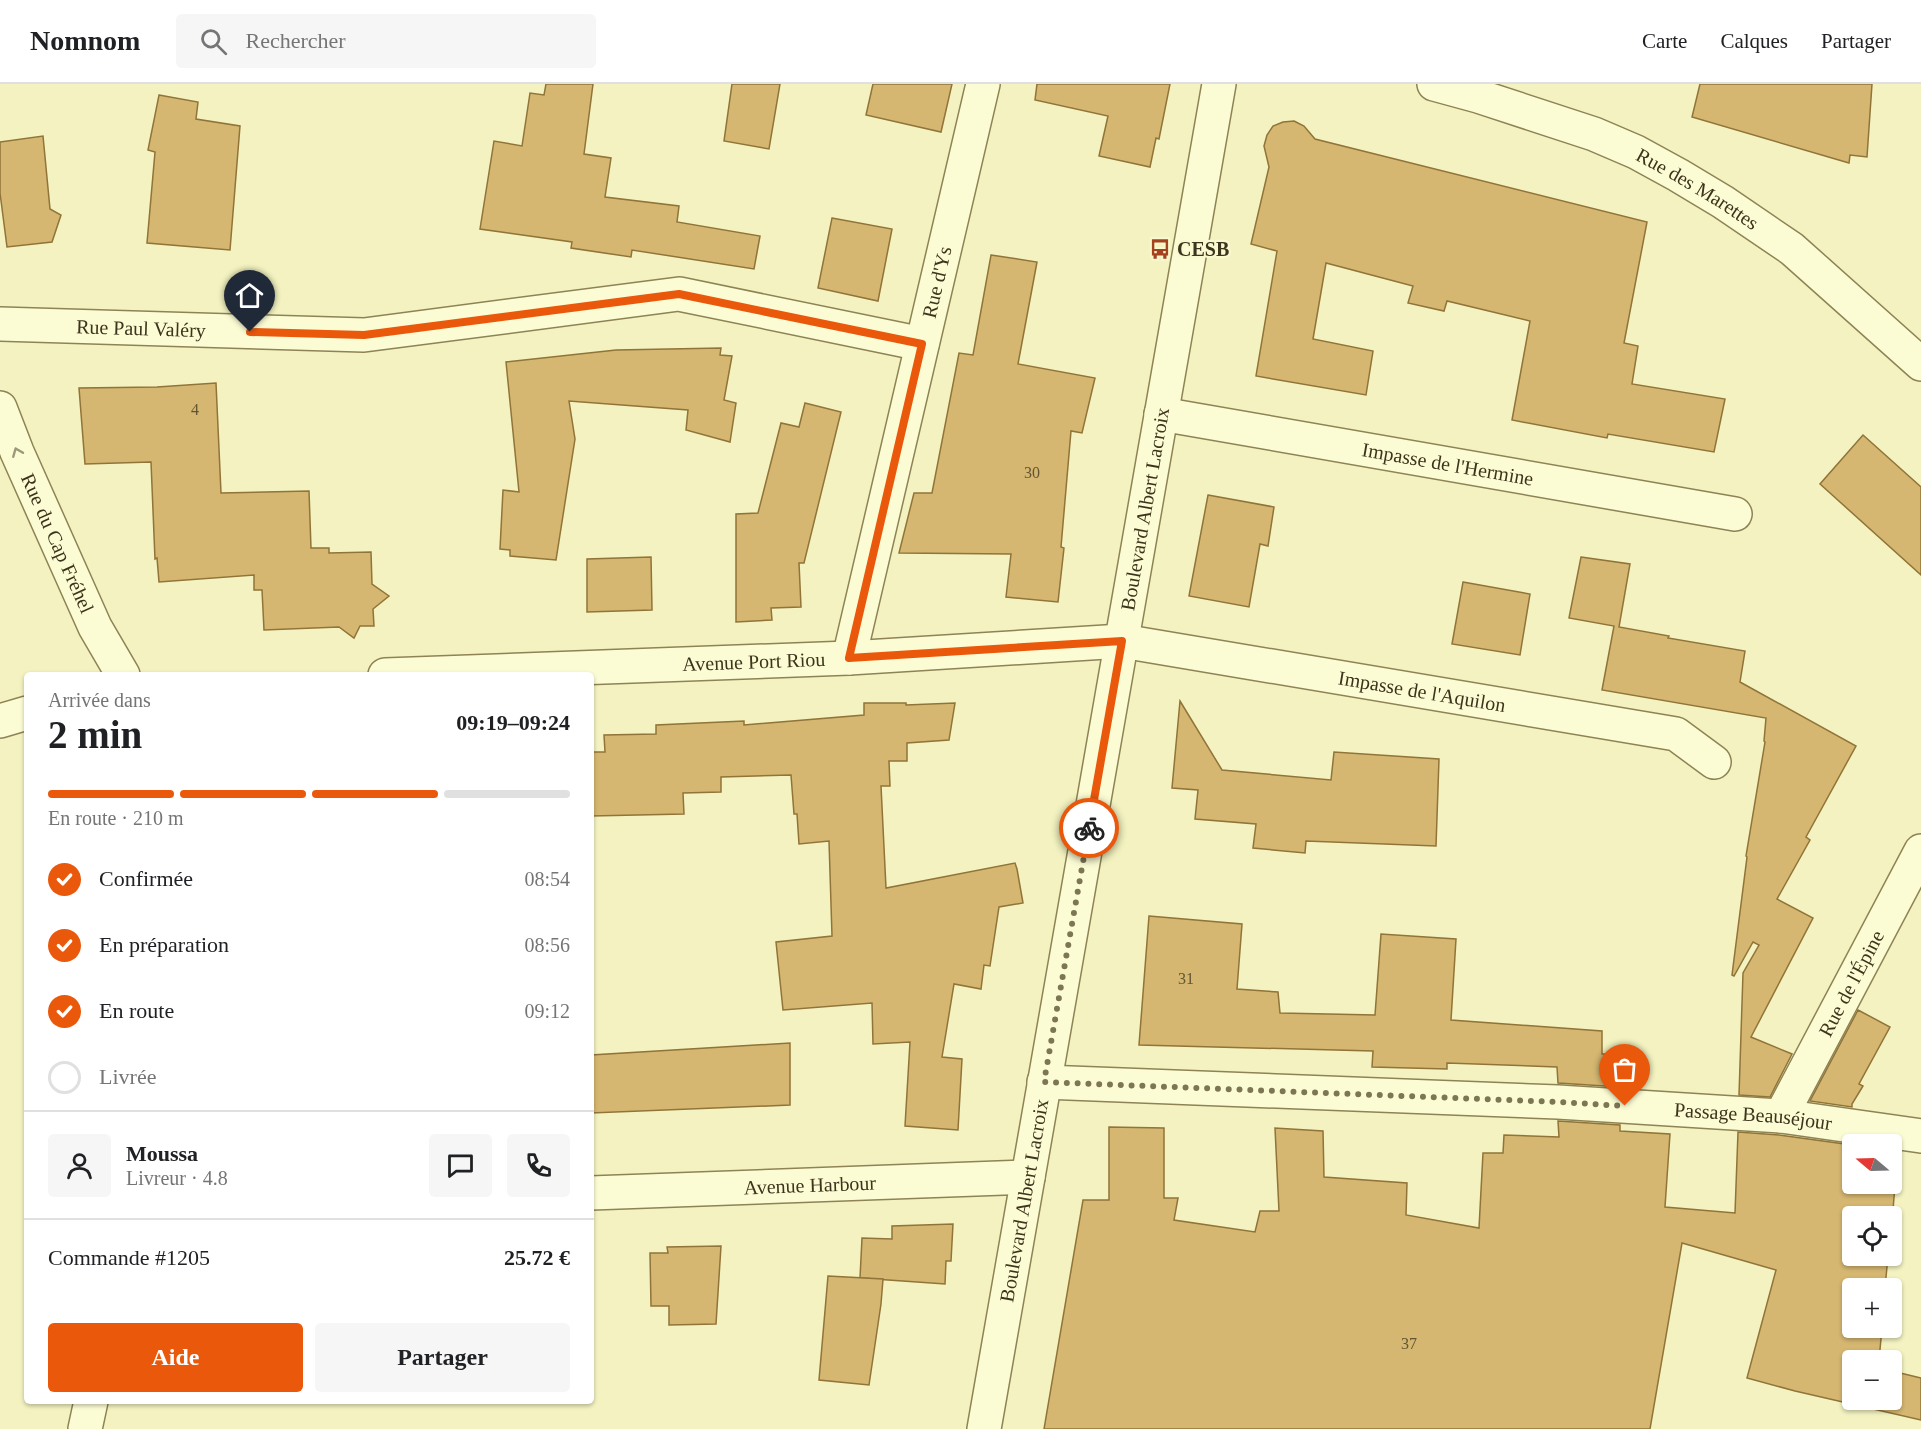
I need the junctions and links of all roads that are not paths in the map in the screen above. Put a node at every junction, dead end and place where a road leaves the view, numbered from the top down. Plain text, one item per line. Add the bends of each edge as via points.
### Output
1 (983, 84) edge
2 (1219, 84) edge
3 (1434, 84) edge
4 (0, 324) edge
5 (922, 344) junction
6 (1921, 364) edge
7 (0, 408) edge
8 (1161, 414) junction
9 (1735, 514) dead end
10 (1122, 641) junction
11 (849, 658) junction
12 (121, 672) edge
13 (467, 672) edge
14 (24, 714) edge
15 (0, 721) edge
16 (1714, 762) dead end
17 (1921, 851) edge
18 (1044, 1082) junction
19 (1781, 1116) junction
20 (1921, 1136) edge
21 (1028, 1177) junction
22 (594, 1193) edge
23 (90, 1404) edge
24 (86, 1429) edge
25 (984, 1429) edge

1 - 5 street, Rue d'Ys
2 - 8 street, Boulevard Albert Lacroix
3 - 6 street, Rue des Marettes via 1594,134 1678,175 1792,249
4 - 5 street, Rue Paul Valéry via 364,335 679,294
5 - 11 street, Rue d'Ys
12 -> 7 street, Rue du Cap Fréhel via 95,627
8 - 9 street, Impasse de l'Hermine
8 - 10 street, Boulevard Albert Lacroix
10 - 11 street, Avenue Port Riou
10 - 16 street, Impasse de l'Aquilon via 1676,734
10 - 18 street, Boulevard Albert Lacroix
11 - 13 street, Avenue Port Riou
14 - 15 street
17 - 19 street, Rue de l'Épine
18 - 19 street, Passage Beauséjour via 1558,1102
18 - 21 street, Boulevard Albert Lacroix
19 - 20 street, Passage Beauséjour
21 - 22 street, Avenue Harbour
21 - 25 street, Boulevard Albert Lacroix
23 - 24 street

